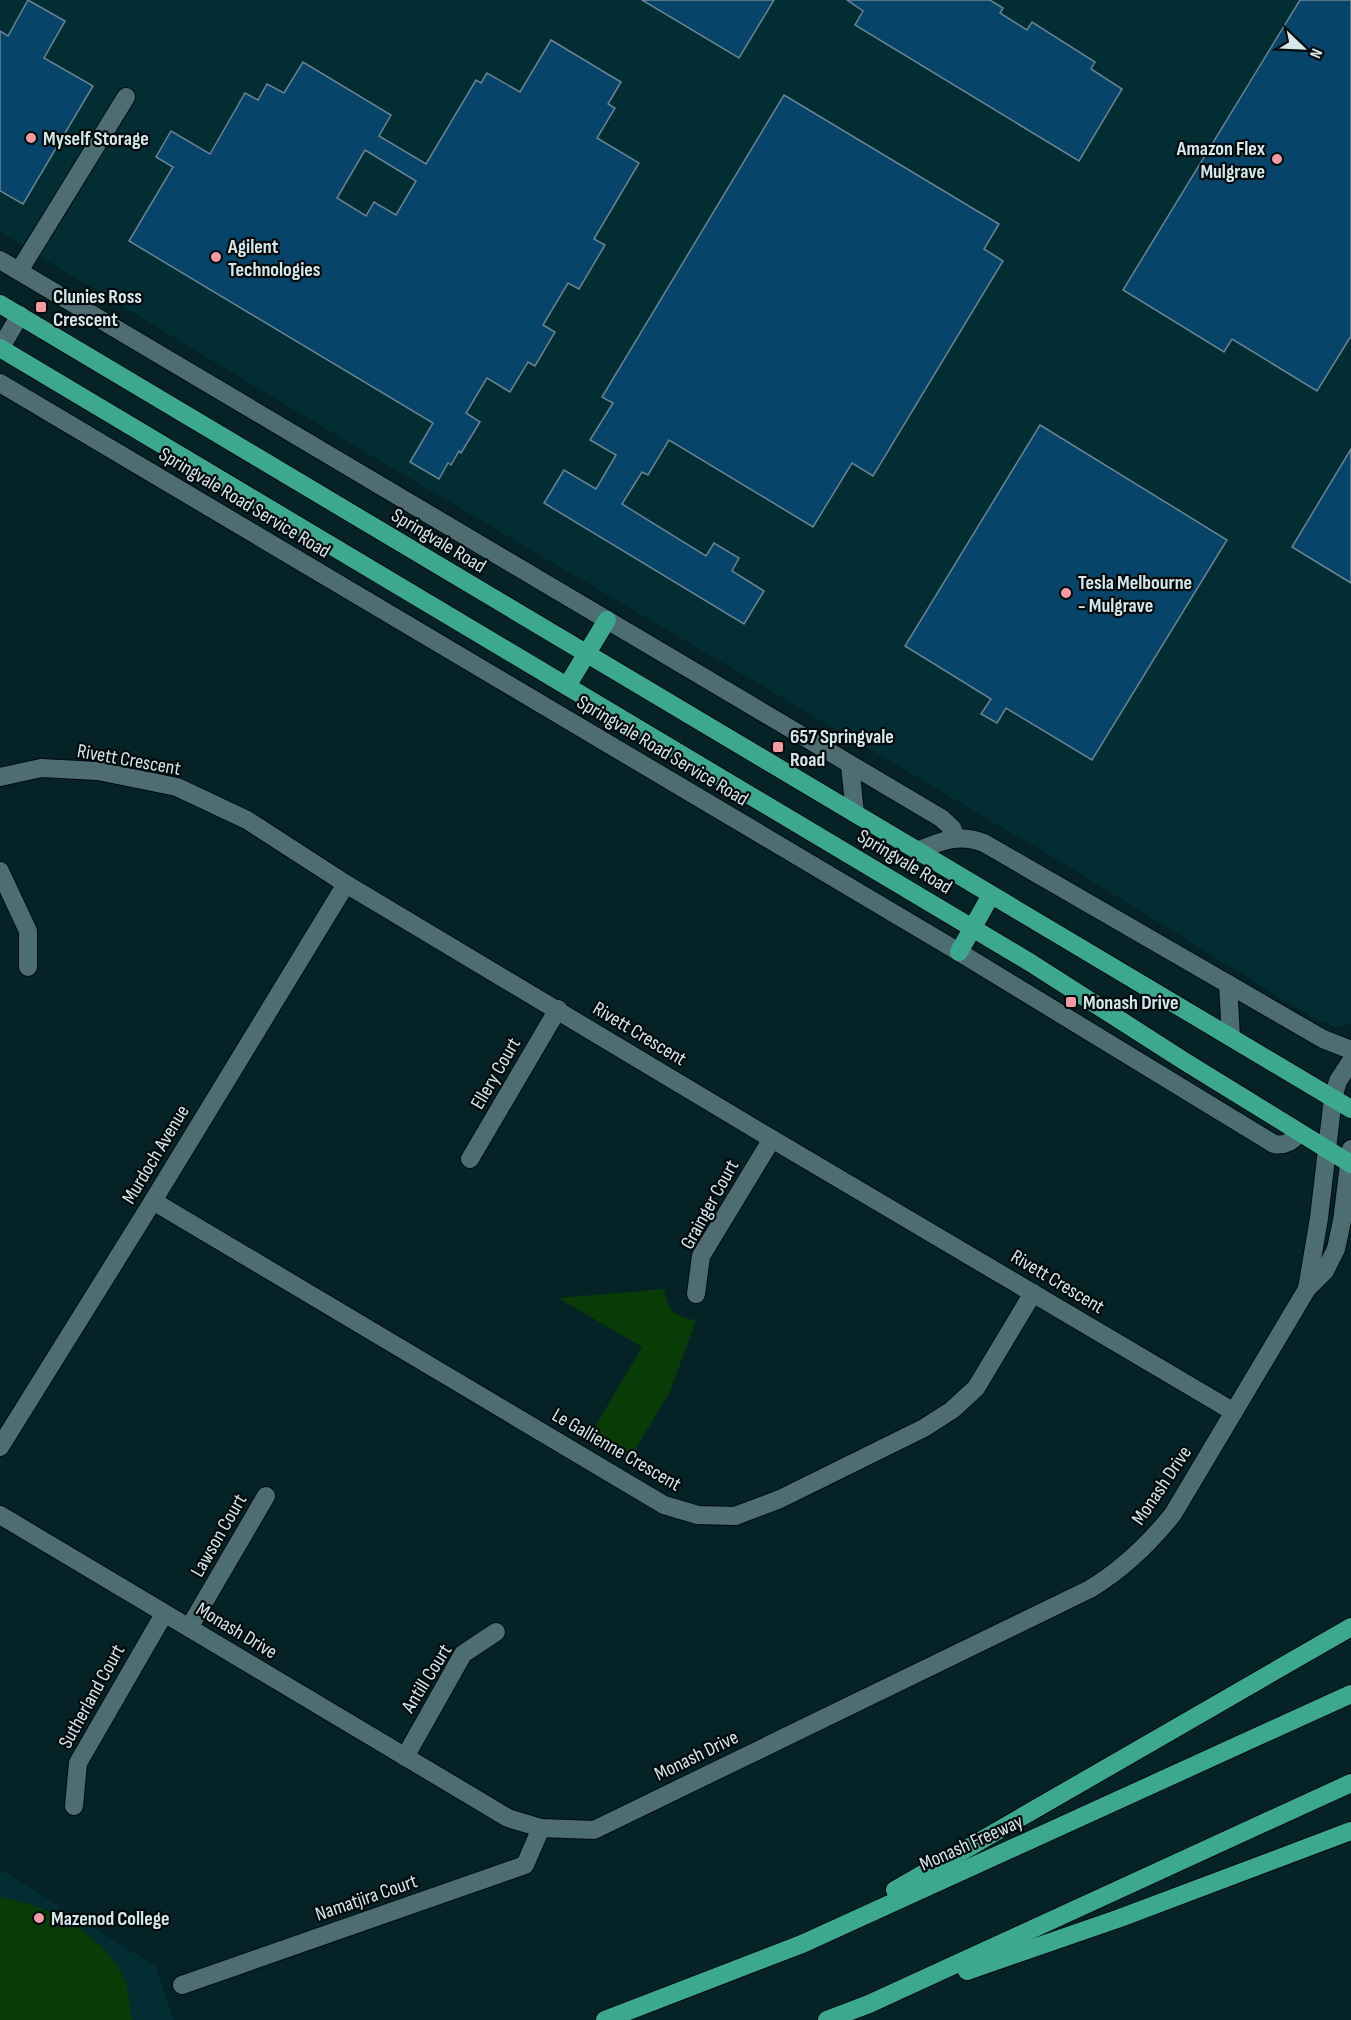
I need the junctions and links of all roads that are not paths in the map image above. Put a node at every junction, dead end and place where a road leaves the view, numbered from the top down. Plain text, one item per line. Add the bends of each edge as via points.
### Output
1 (126, 96) dead end
2 (0, 260) edge
3 (19, 271) junction
4 (0, 304) edge
5 (20, 315) junction
6 (0, 349) edge
7 (0, 383) edge
8 (430, 604) junction
9 (607, 620) junction
10 (415, 629) junction
11 (587, 654) junction
12 (567, 686) junction
13 (850, 765) junction
14 (0, 777) edge
15 (855, 813) junction
16 (956, 837) junction
17 (917, 851) junction
18 (0, 871) edge
19 (346, 884) junction
20 (991, 895) junction
21 (973, 928) junction
22 (959, 952) junction
23 (28, 967) dead end
24 (1228, 984) junction
25 (558, 1009) junction
26 (1231, 1037) junction
27 (1351, 1050) edge
28 (1351, 1061) edge
29 (1333, 1098) junction
30 (1351, 1109) edge
31 (1300, 1132) junction
32 (771, 1139) junction
33 (1328, 1150) junction
34 (1350, 1158) edge
35 (470, 1160) dead end
36 (153, 1201) junction
37 (1319, 1218) junction
38 (1346, 1220) edge
39 (1307, 1289) junction
40 (1033, 1293) junction
41 (696, 1294) dead end
42 (1234, 1412) junction
43 (0, 1447) edge
44 (266, 1496) dead end
45 (0, 1515) edge
46 (164, 1614) junction
47 (1351, 1627) edge
48 (189, 1628) junction
49 (496, 1632) dead end
50 (1351, 1694) edge
51 (405, 1757) junction
52 (1351, 1783) edge
53 (74, 1806) dead end
54 (541, 1828) junction
55 (1351, 1831) edge
56 (802, 1944) junction
57 (182, 1985) dead end
58 (869, 2004) junction
59 (605, 2020) edge
60 (827, 2020) edge

1 - 3 street
2 - 3 street
3 - 9 street
4 - 5 highway, Springvale Road
5 - 6 street
5 - 11 highway, Springvale Road
6 - 8 highway, Springvale Road
7 - 10 street, Springvale Road Service Road
8 - 10 street
8 - 12 highway, Springvale Road
9 - 11 highway
9 - 13 street
10 - 22 street, Springvale Road Service Road
11 - 12 highway
11 - 15 highway, Springvale Road
12 - 21 highway, Springvale Road
13 - 15 street, Springvale Road
13 - 16 street via 941,818
14 - 19 street, Rivett Crescent via 41,768 87,771 177,788 247,820
15 - 17 highway, Springvale Road
16 - 17 street, Springvale Road
16 - 24 street via 984,843
17 - 20 highway, Springvale Road
18 - 23 street via 28,931
19 - 25 street, Rivett Crescent
19 - 36 street, Murdoch Avenue
20 - 21 highway
20 - 26 highway, Springvale Road
21 - 22 highway
21 - 31 highway, Springvale Road
22 - 31 street, Springvale Road Service Road via 1274,1144 1292,1141
24 - 26 street
24 - 27 street via 1323,1039
25 - 32 street, Rivett Crescent
25 - 35 street, Ellery Court
26 - 29 highway, Springvale Road
28 - 29 street, Monash Drive
29 - 30 highway, Springvale Road
29 - 33 street, Monash Drive
31 - 33 highway, Springvale Road
32 - 40 street, Rivett Crescent
32 - 41 street, Grainger Court via 702,1256
33 - 34 highway, Springvale Road
33 - 37 street, Monash Drive
34 - 38 street, Monash Drive
36 - 40 street, Le Gallienne Crescent via 664,1505 698,1515 735,1516 780,1499 924,1428 952,1410 976,1388
36 - 43 street, Murdoch Avenue
37 - 38 street
37 - 39 street, Monash Drive
38 - 39 street, Monash Drive via 1325,1271
39 - 42 street, Monash Drive
40 - 42 street, Rivett Crescent
42 - 54 street, Monash Drive via 1173,1514 1152,1540 1099,1584 594,1830
44 - 48 street, Lawson Court
45 - 46 street, Monash Drive
46 - 48 street, Monash Drive
46 - 53 street, Sutherland Court via 78,1763
47 - 56 highway
48 - 51 street, Monash Drive
49 - 51 street, Antill Court via 463,1654
50 - 56 highway, Monash Freeway
51 - 54 street, Monash Drive via 508,1818
52 - 58 highway
54 - 57 street, Namatjira Court via 525,1865
55 - 58 highway via 1120,1918
56 - 59 highway, Monash Freeway
58 - 60 highway

